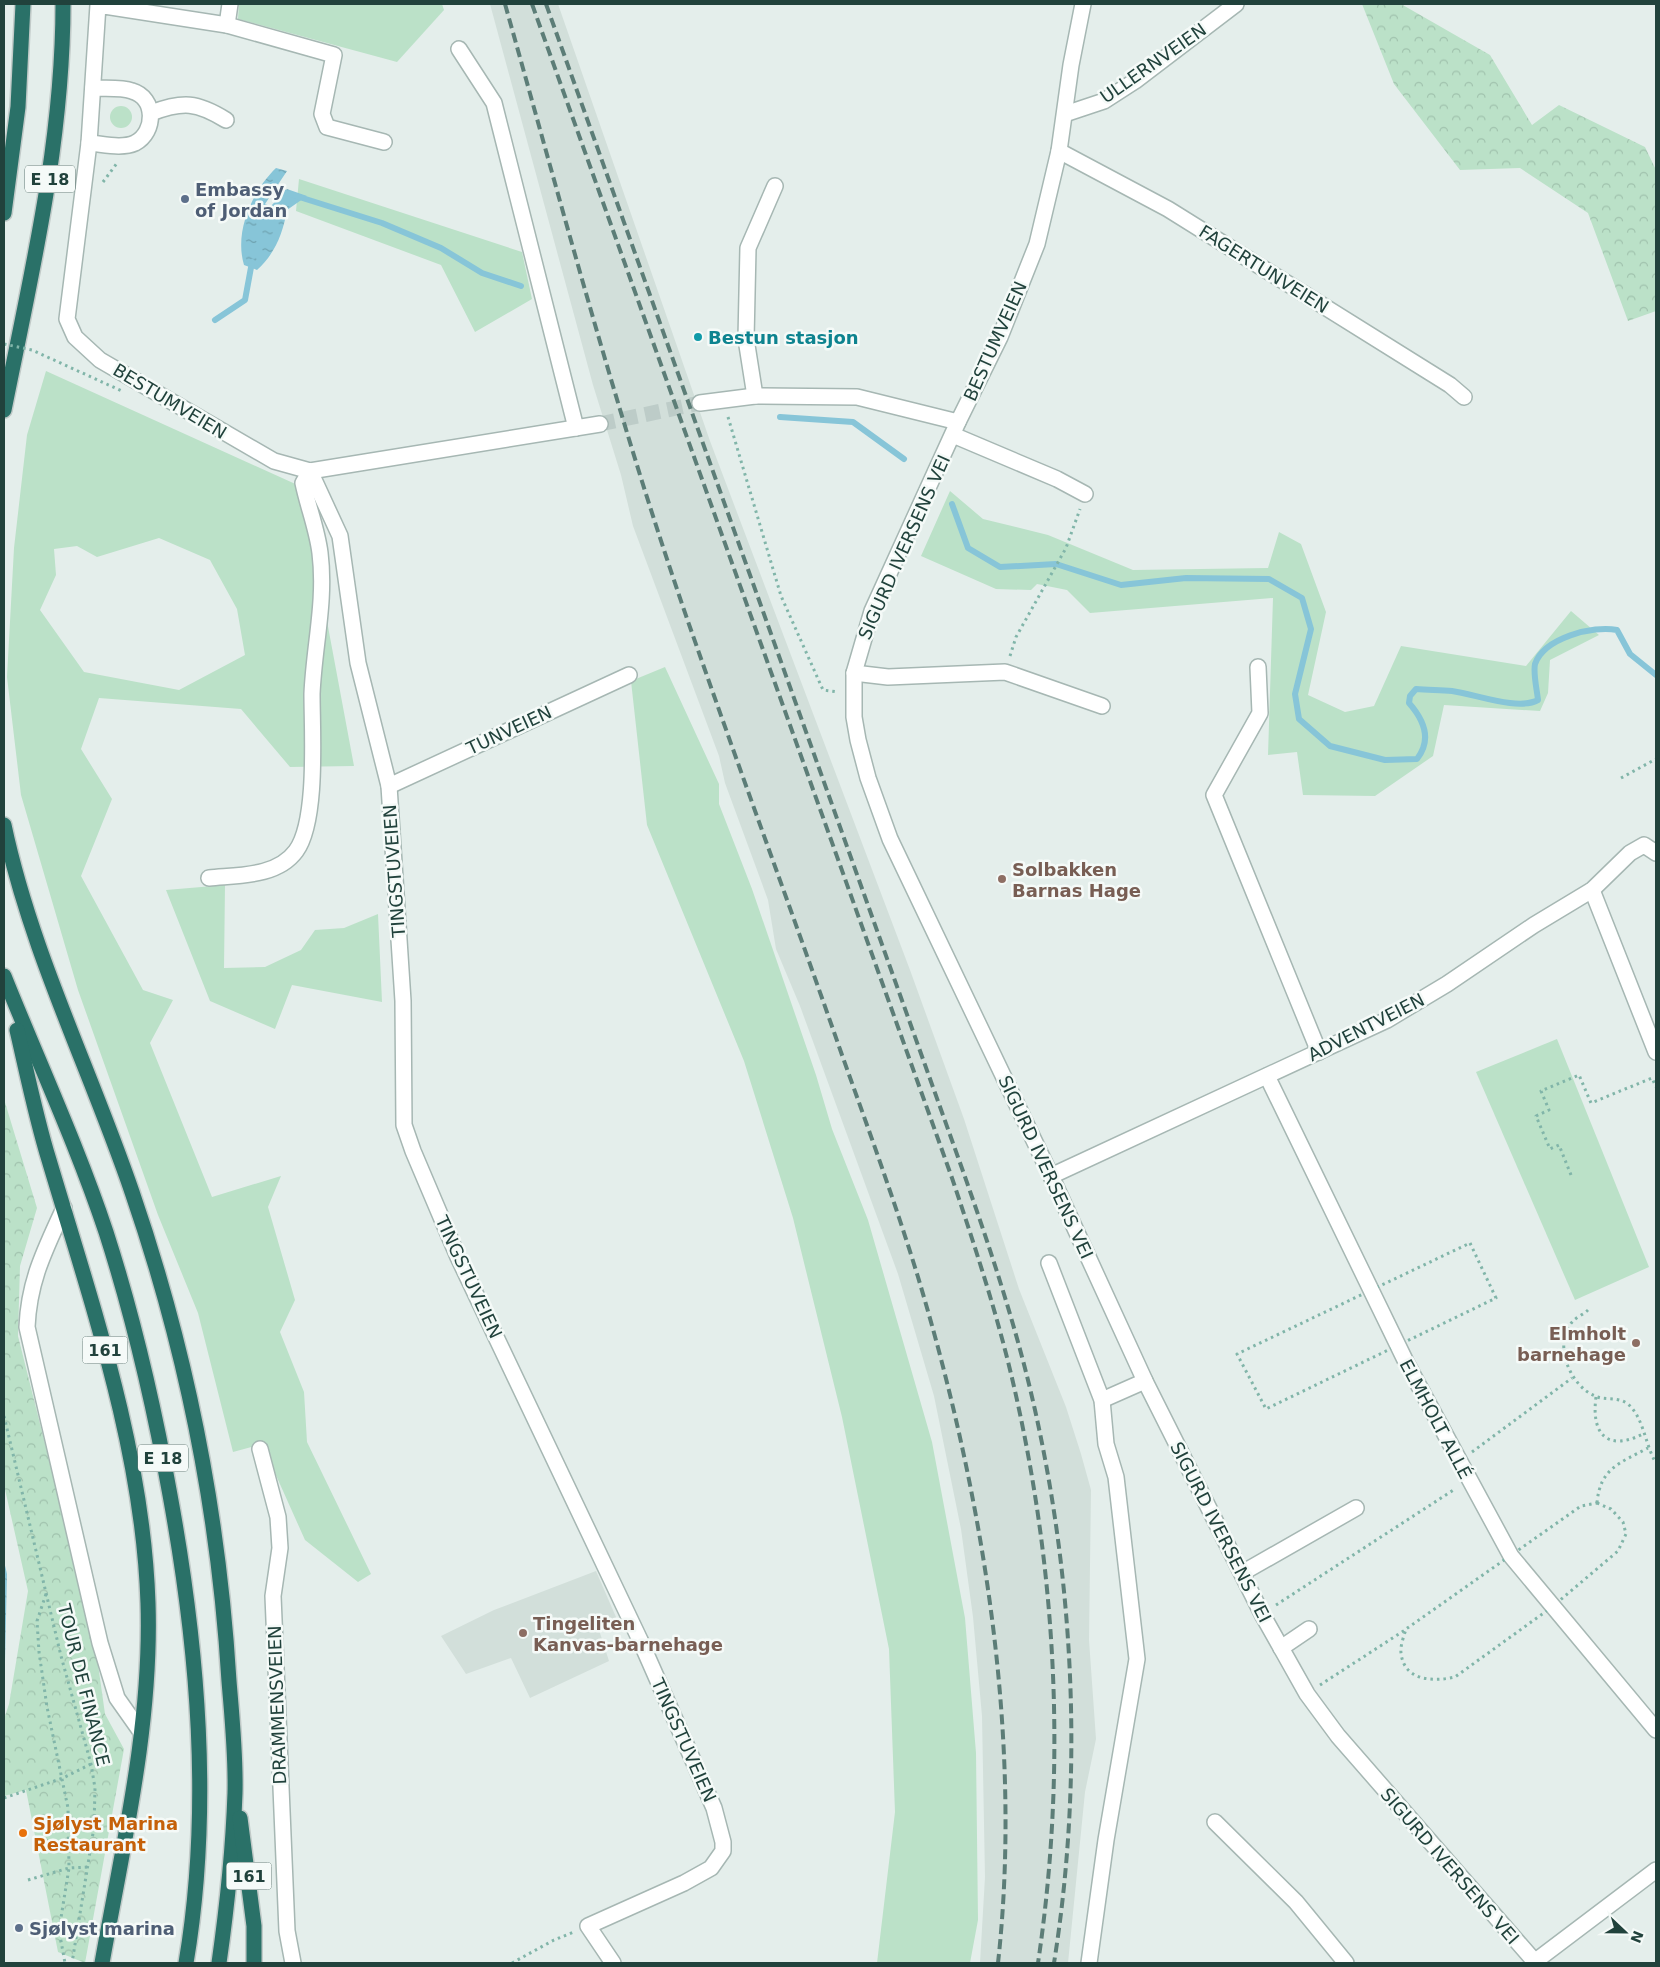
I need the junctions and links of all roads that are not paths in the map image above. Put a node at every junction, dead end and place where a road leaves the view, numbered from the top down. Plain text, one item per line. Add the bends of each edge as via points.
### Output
1 (23, 4) edge
2 (63, 4) edge
3 (230, 4) edge
4 (1083, 4) edge
5 (1236, 4) edge
6 (98, 5) edge
7 (227, 25) junction
8 (459, 49) dead end
9 (93, 88) junction
10 (151, 113) junction
11 (1065, 114) junction
12 (226, 120) dead end
13 (384, 142) dead end
14 (89, 143) junction
15 (1059, 150) junction
16 (775, 186) dead end
17 (4, 213) edge
18 (755, 396) junction
19 (1464, 397) dead end
20 (700, 403) tunnel mouth
21 (4, 410) edge
22 (600, 424) tunnel mouth
23 (576, 428) junction
24 (955, 429) junction
25 (310, 471) junction
26 (1085, 494) road end
27 (1258, 667) dead end
28 (854, 673) junction
29 (629, 675) dead end
30 (1102, 706) dead end
31 (388, 786) junction
32 (4, 825) edge
33 (1656, 853) edge
34 (209, 878) dead end
35 (1592, 890) junction
36 (4, 977) edge
37 (1319, 1052) junction
38 (1656, 1052) edge
39 (1267, 1076) junction
40 (1051, 1176) junction
41 (64, 1208) junction
42 (1049, 1263) dead end
43 (1145, 1381) junction
44 (1102, 1400) junction
45 (260, 1448) dead end
46 (1356, 1508) dead end
47 (1242, 1573) junction
48 (1309, 1629) dead end
49 (1281, 1648) junction
50 (1656, 1730) edge
51 (141, 1732) junction
52 (235, 1790) junction
53 (1215, 1822) dead end
54 (1656, 1870) edge
55 (102, 1963) edge
56 (186, 1963) edge
57 (219, 1963) edge
58 (254, 1963) edge
59 (293, 1963) edge
60 (613, 1963) edge
61 (1089, 1963) edge
62 (1346, 1963) edge
63 (1535, 1963) edge

1 - 17 highway, E 18 via 18,108
2 - 21 highway, E 18 via 58,113 48,190
3 - 7 street
4 - 11 street, BESTUMVEIEN
5 - 11 street, ULLERNVEIEN via 1104,101
6 - 7 street
6 - 9 street, BESTUMVEIEN
7 - 13 street via 334,55 322,114 327,126
8 - 23 street via 494,103
9 - 10 street via 132,90 144,99
9 - 14 street, BESTUMVEIEN
10 - 12 street via 186,104 197,105
10 - 14 street via 148,131 135,143
11 - 15 street, BESTUMVEIEN
14 - 25 street, BESTUMVEIEN via 67,319 75,337 100,360 233,438 274,461
15 - 19 street, FAGERTUNVEIEN via 1168,209 1450,385
15 - 24 street, BESTUMVEIEN via 1037,244 1000,337
16 - 18 street via 748,248 746,339
18 - 20 street, BESTUMVEIEN
18 - 24 street, BESTUMVEIEN via 857,397
22 - 23 street, BESTUMVEIEN
23 - 25 street, BESTUMVEIEN
24 - 26 street
24 - 28 street, SIGURD IVERSENS VEI via 872,611
25 - 31 street, TINGSTUVEIEN via 340,536 358,664
25 - 34 street via 304,483 315,526 321,610 312,693 312,788 306,824 297,850 276,868
27 - 37 street via 1260,713 1214,795
28 - 30 street via 888,677 1005,672
28 - 40 street, SIGURD IVERSENS VEI via 854,718 868,778 890,839
29 - 31 street, TUNVEIEN
31 - 60 street, TINGSTUVEIEN via 402,1001 404,1125 412,1152 640,1640 723,1833 723,1851 711,1868 588,1926
32 - 52 highway, E 18 via 30,924 132,1191 179,1355 217,1552 227,1646
33 - 35 street, ADVENTVEIEN via 1644,845 1630,853
35 - 37 street, ADVENTVEIEN via 1387,1020
35 - 38 street
36 - 41 highway, 161 via 48,1158
36 - 56 highway, E 18 via 74,1142 106,1232 160,1435 184,1572 197,1722 198,1861
37 - 39 street, ADVENTVEIEN
39 - 40 street, ADVENTVEIEN
39 - 50 street, ELMHOLT ALLÉ via 1406,1362 1511,1556
40 - 43 street, SIGURD IVERSENS VEI
41 - 51 highway, 161 via 117,1397 140,1514 148,1603 147,1672
41 - 51 street via 35,1272 28,1301 27,1327 100,1643 117,1698
42 - 44 street
43 - 44 street
43 - 47 street, SIGURD IVERSENS VEI
44 - 61 street via 1106,1444 1116,1477 1137,1659
45 - 59 street, DRAMMENSVEIEN via 279,1525 280,1548 273,1596 287,1931
46 - 47 street
47 - 49 street, SIGURD IVERSENS VEI
48 - 49 street
49 - 63 street, SIGURD IVERSENS VEI via 1307,1694 1365,1769
51 - 55 highway, 161
52 - 57 highway, E 18 via 231,1863
52 - 58 highway, 161 via 248,1868
53 - 62 street via 1296,1902
54 - 63 street

